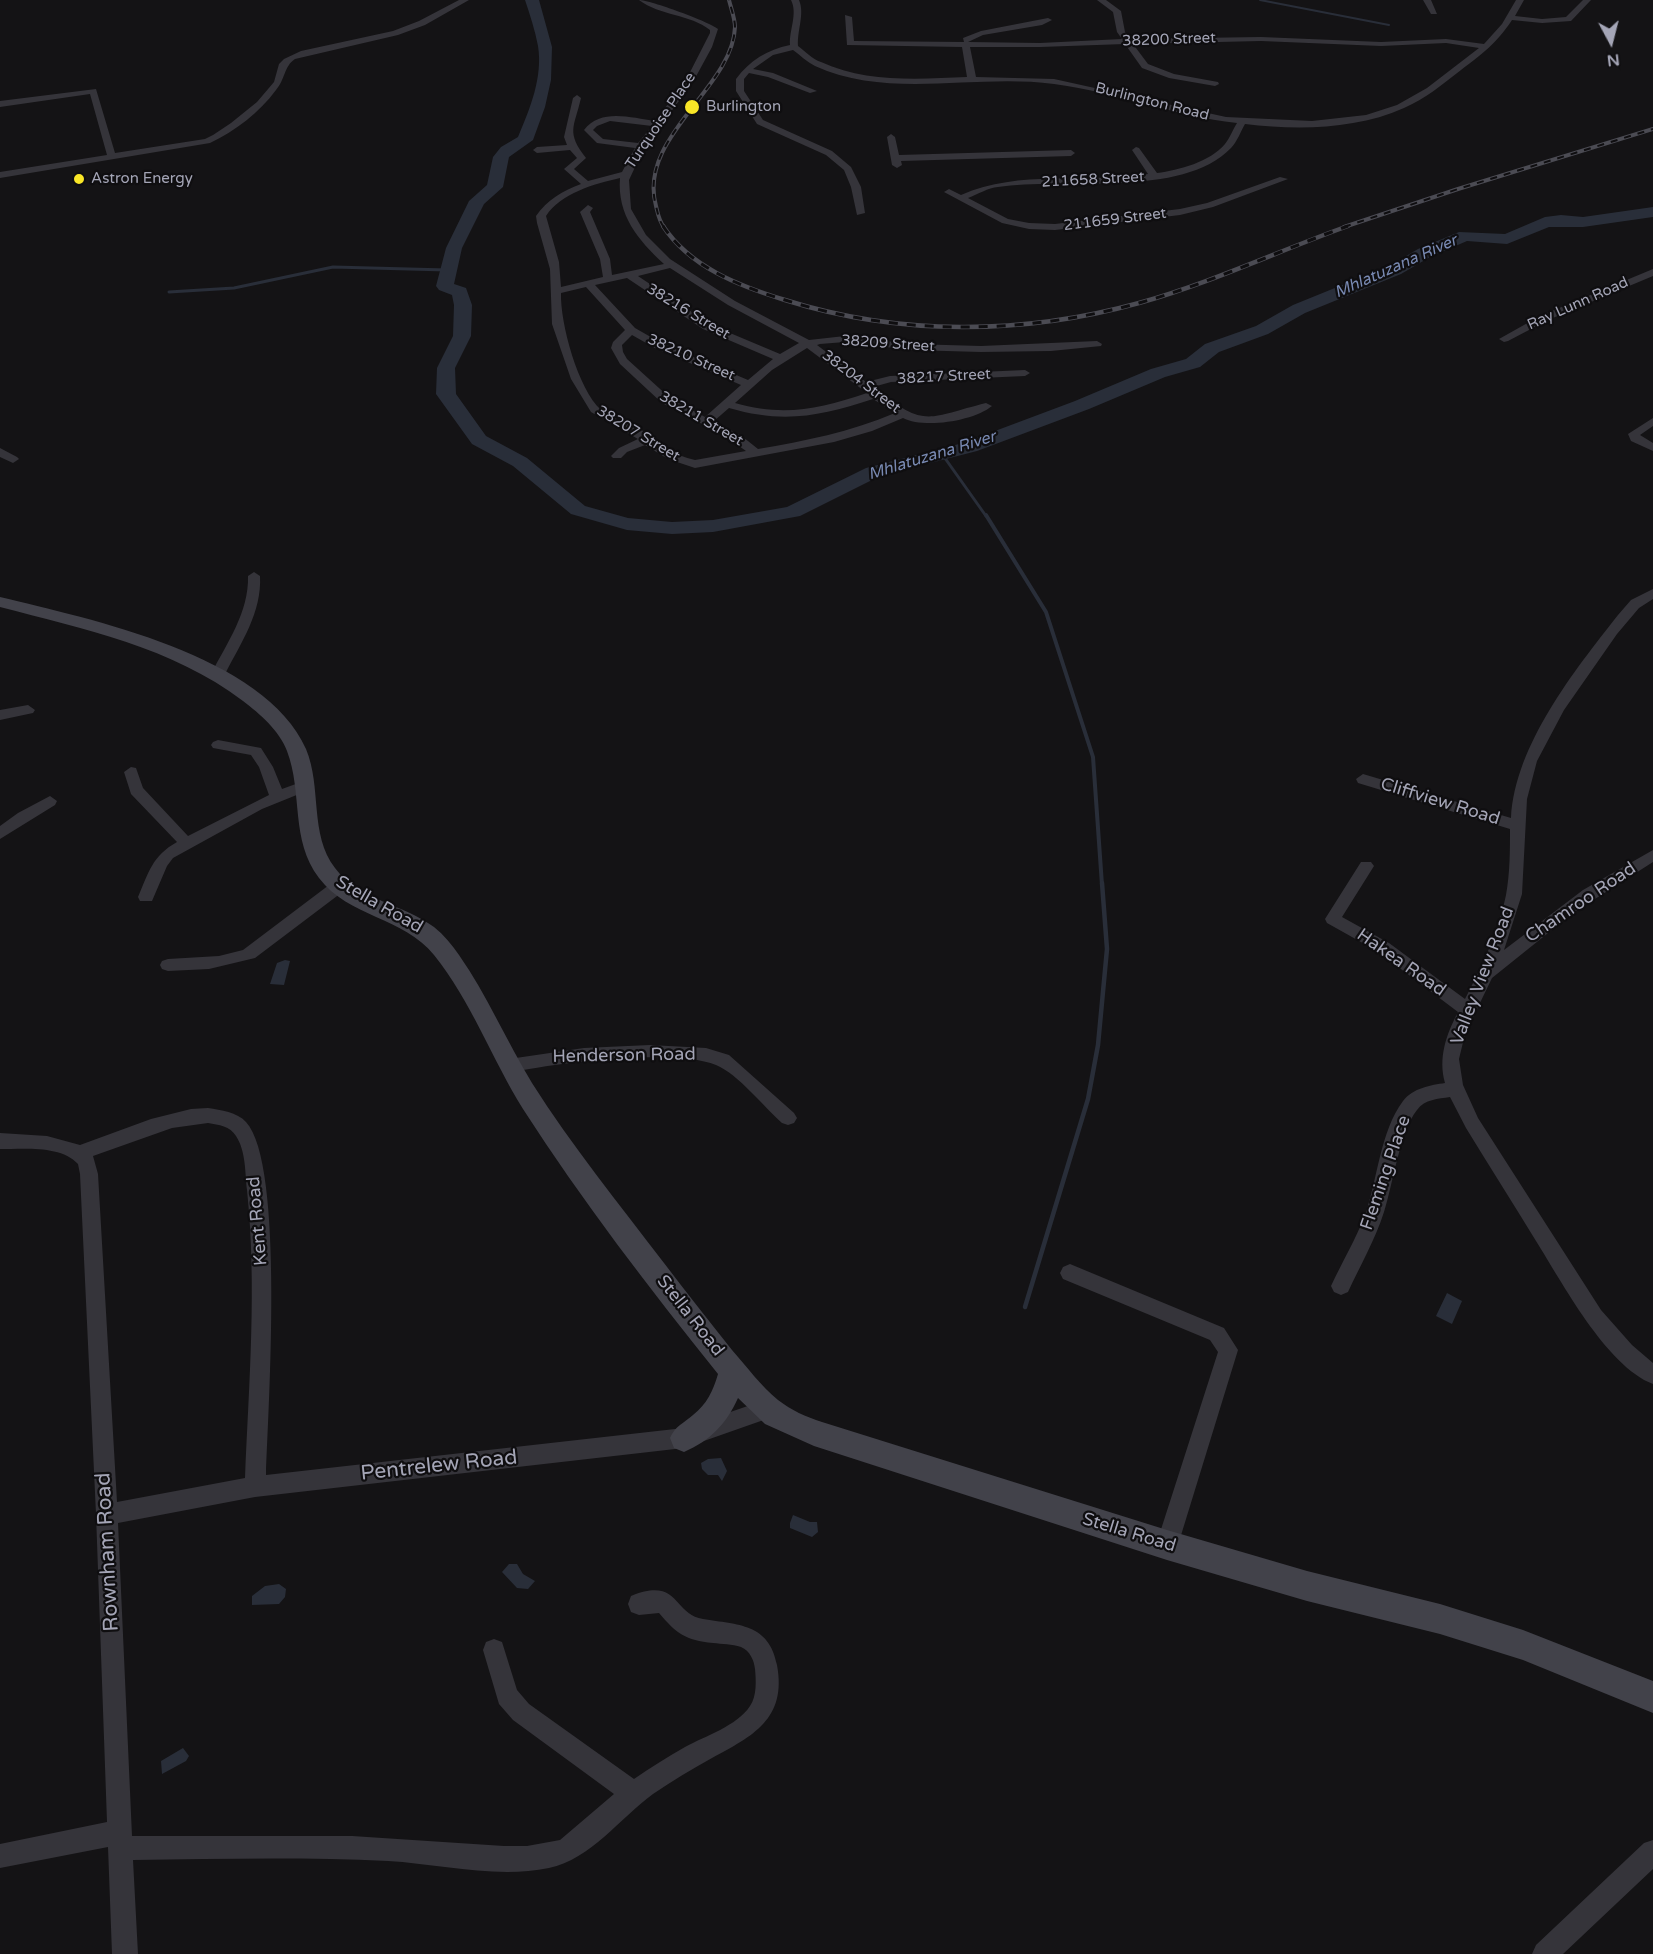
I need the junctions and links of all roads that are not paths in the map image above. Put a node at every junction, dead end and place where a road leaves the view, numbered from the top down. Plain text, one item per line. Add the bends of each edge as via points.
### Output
1 (465, 0) edge
2 (642, 0) edge
3 (795, 0) edge
4 (1101, 0) edge
5 (1427, 0) edge
6 (1520, 0) edge
7 (1587, 0) edge
8 (1434, 12) dead end
9 (848, 17) dead end
10 (1511, 18) junction
11 (1048, 20) dead end
12 (1127, 41) junction
13 (965, 44) junction
14 (794, 47) junction
15 (1488, 47) junction
16 (747, 70) junction
17 (972, 78) junction
18 (1215, 84) dead end
19 (813, 92) dead end
20 (577, 98) dead end
21 (0, 104) edge
22 (1242, 121) junction
23 (658, 124) junction
24 (891, 137) dead end
25 (642, 146) junction
26 (572, 147) junction
27 (537, 150) dead end
28 (1136, 150) dead end
29 (1071, 153) dead end
30 (112, 158) junction
31 (987, 164) junction
32 (625, 174) junction
33 (0, 176) edge
34 (1154, 176) junction
35 (1283, 180) dead end
36 (586, 184) junction
37 (997, 184) junction
38 (949, 192) dead end
39 (961, 198) junction
40 (588, 208) dead end
41 (860, 213) dead end
42 (671, 266) junction
43 (1653, 272) edge
44 (630, 275) junction
45 (608, 280) junction
46 (590, 284) junction
47 (555, 291) junction
48 (631, 330) junction
49 (1504, 339) dead end
50 (807, 344) junction
51 (1097, 344) dead end
52 (782, 358) junction
53 (1025, 373) dead end
54 (751, 385) junction
55 (865, 386) junction
56 (876, 394) junction
57 (727, 404) junction
58 (986, 406) dead end
59 (903, 414) junction
60 (1653, 421) edge
61 (706, 422) junction
62 (646, 440) junction
63 (1653, 448) edge
64 (0, 452) edge
65 (755, 453) junction
66 (617, 456) dead end
67 (13, 459) dead end
68 (254, 576) dead end
69 (1653, 593) edge
70 (0, 602) edge
71 (218, 674) junction
72 (28, 710) dead end
73 (0, 715) edge
74 (218, 745) dead end
75 (131, 772) dead end
76 (1363, 779) dead end
77 (304, 786) junction
78 (277, 797) junction
79 (50, 801) dead end
80 (1518, 826) junction
81 (0, 834) edge
82 (186, 843) junction
83 (1653, 855) edge
84 (1366, 866) dead end
85 (339, 886) junction
86 (146, 897) dead end
87 (168, 965) dead end
88 (1485, 977) junction
89 (1466, 1008) junction
90 (509, 1066) junction
91 (1456, 1089) junction
92 (788, 1118) dead end
93 (0, 1141) edge
94 (80, 1153) junction
95 (1070, 1273) dead end
96 (1341, 1286) dead end
97 (733, 1371) junction
98 (1653, 1375) edge
99 (768, 1409) junction
100 (684, 1438) junction
101 (255, 1487) junction
102 (107, 1514) junction
103 (1167, 1545) junction
104 (639, 1604) dead end
105 (494, 1650) dead end
106 (1653, 1696) edge
107 (634, 1794) junction
108 (121, 1840) junction
109 (1653, 1852) edge
110 (0, 1856) edge
111 (125, 1954) edge
112 (1545, 1954) edge

1 - 30 street via 394,33 290,57 282,64 277,84 268,94 232,127 207,141
2 - 23 street, Turquoise Place via 714,29 686,87
3 - 14 street via 800,9 793,33
4 - 12 street via 1117,11
5 - 8 street
6 - 10 street, Burlington Road
7 - 10 street via 1573,17 1565,20
9 - 13 street, 38200 Street via 850,43
10 - 15 street, Burlington Road
11 - 13 street via 971,36
12 - 13 street, 38200 Street via 1023,50
12 - 15 street, 38200 Street via 1436,41
12 - 18 street via 1145,66
13 - 17 street
14 - 16 street via 764,55
14 - 17 street, Burlington Road via 815,62 856,75 898,80
15 - 22 street, Burlington Road via 1412,102 1392,110 1328,122
16 - 19 street
16 - 41 street via 739,84 757,119 839,160 856,187
17 - 22 street, Burlington Road via 1081,84 1173,109
20 - 26 street via 568,137
21 - 30 street via 93,91
22 - 34 street, 211658 Street via 1235,138 1218,155 1196,166
23 - 25 street, Turquoise Place
23 - 25 street via 605,119 588,130 600,141
24 - 31 street via 896,162
25 - 32 street, Turquoise Place
26 - 27 street
26 - 36 street via 582,158 569,169
28 - 34 street
29 - 31 street
30 - 33 street
31 - 37 street
32 - 36 street, 38207 Street
32 - 42 street, Turquoise Place via 624,198 634,224
34 - 37 street, 211658 Street
35 - 39 street, 211659 Street via 1180,212 1055,227 1005,221
36 - 47 street, 38207 Street via 541,213 544,237 555,268
37 - 39 street, 211658 Street
38 - 39 street, 211659 Street
40 - 45 street via 585,212 605,259
42 - 44 street
42 - 50 street, Turquoise Place
43 - 49 street, Ray Lunn Road
44 - 45 street
44 - 52 street, 38216 Street via 707,327
45 - 46 street
46 - 47 street
46 - 48 street
47 - 62 street, 38207 Street via 559,332 587,400 600,414
48 - 54 street, 38210 Street
48 - 61 street, 38211 Street via 617,344 620,358 657,394
50 - 51 street, 38209 Street via 844,340 908,347
50 - 52 street, 38209 Street
50 - 55 street, 38204 Street
52 - 54 street, 38209 Street
53 - 55 street, 38217 Street via 890,379
54 - 57 street, 38209 Street
55 - 56 street, 38204 Street
56 - 57 street via 804,414 762,415
56 - 59 street, 38204 Street
57 - 61 street, 38209 Street
58 - 59 street, 38204 Street via 926,422
59 - 65 street, 38207 Street via 854,434
60 - 63 street via 1634,435
61 - 65 street, 38211 Street
62 - 65 street, 38207 Street via 687,463 702,464
62 - 66 street
64 - 67 street
68 - 71 street via 252,603
69 - 80 street, Valley View Road via 1635,604 1617,625 1540,739 1520,797
70 - 71 main road, Stella Road via 146,643
71 - 77 main road, Stella Road via 250,696 284,729 300,758
72 - 73 street
74 - 78 street via 256,751
75 - 82 street via 136,790
76 - 80 street, Cliffview Road
77 - 78 street
77 - 85 main road, Stella Road via 314,850 325,872
78 - 82 street
79 - 81 street
80 - 88 street, Valley View Road via 1511,908
82 - 86 street via 164,858
83 - 88 street, Chamroo Road via 1537,931
84 - 89 street, Hakea Road via 1333,919 1383,947
85 - 87 street via 249,954 214,963
85 - 90 main road, Stella Road via 433,938 453,964
88 - 89 street, Valley View Road
89 - 91 street, Valley View Road via 1451,1057
90 - 92 street, Henderson Road via 534,1059 581,1056 705,1054 725,1061
90 - 97 main road, Stella Road via 545,1124 605,1206
91 - 96 street, Fleming Place via 1429,1093 1408,1107 1374,1215
91 - 98 street, Valley View Road via 1472,1123 1594,1316 1625,1352
93 - 94 street via 51,1144
94 - 101 street, Kent Road via 196,1115 225,1118 244,1134 253,1166 263,1260
94 - 102 street, Rownham Road via 87,1161 89,1174
95 - 103 street via 1217,1334 1228,1350
97 - 99 main road, Stella Road
97 - 100 main road via 715,1416
99 - 100 street, Pentrelew Road
99 - 103 main road, Stella Road via 812,1432
100 - 101 street, Pentrelew Road
101 - 102 street, Pentrelew Road
102 - 108 street, Rownham Road
103 - 106 main road, Stella Road via 1307,1586 1440,1618 1523,1645
104 - 107 street via 663,1602 681,1623 692,1629 720,1631 754,1642 764,1660 766,1676 760,1713 750,1724 682,1761
105 - 107 street via 507,1696 521,1712
107 - 108 street via 580,1841 552,1857
108 - 110 street
108 - 111 street, Rownham Road
109 - 112 street

